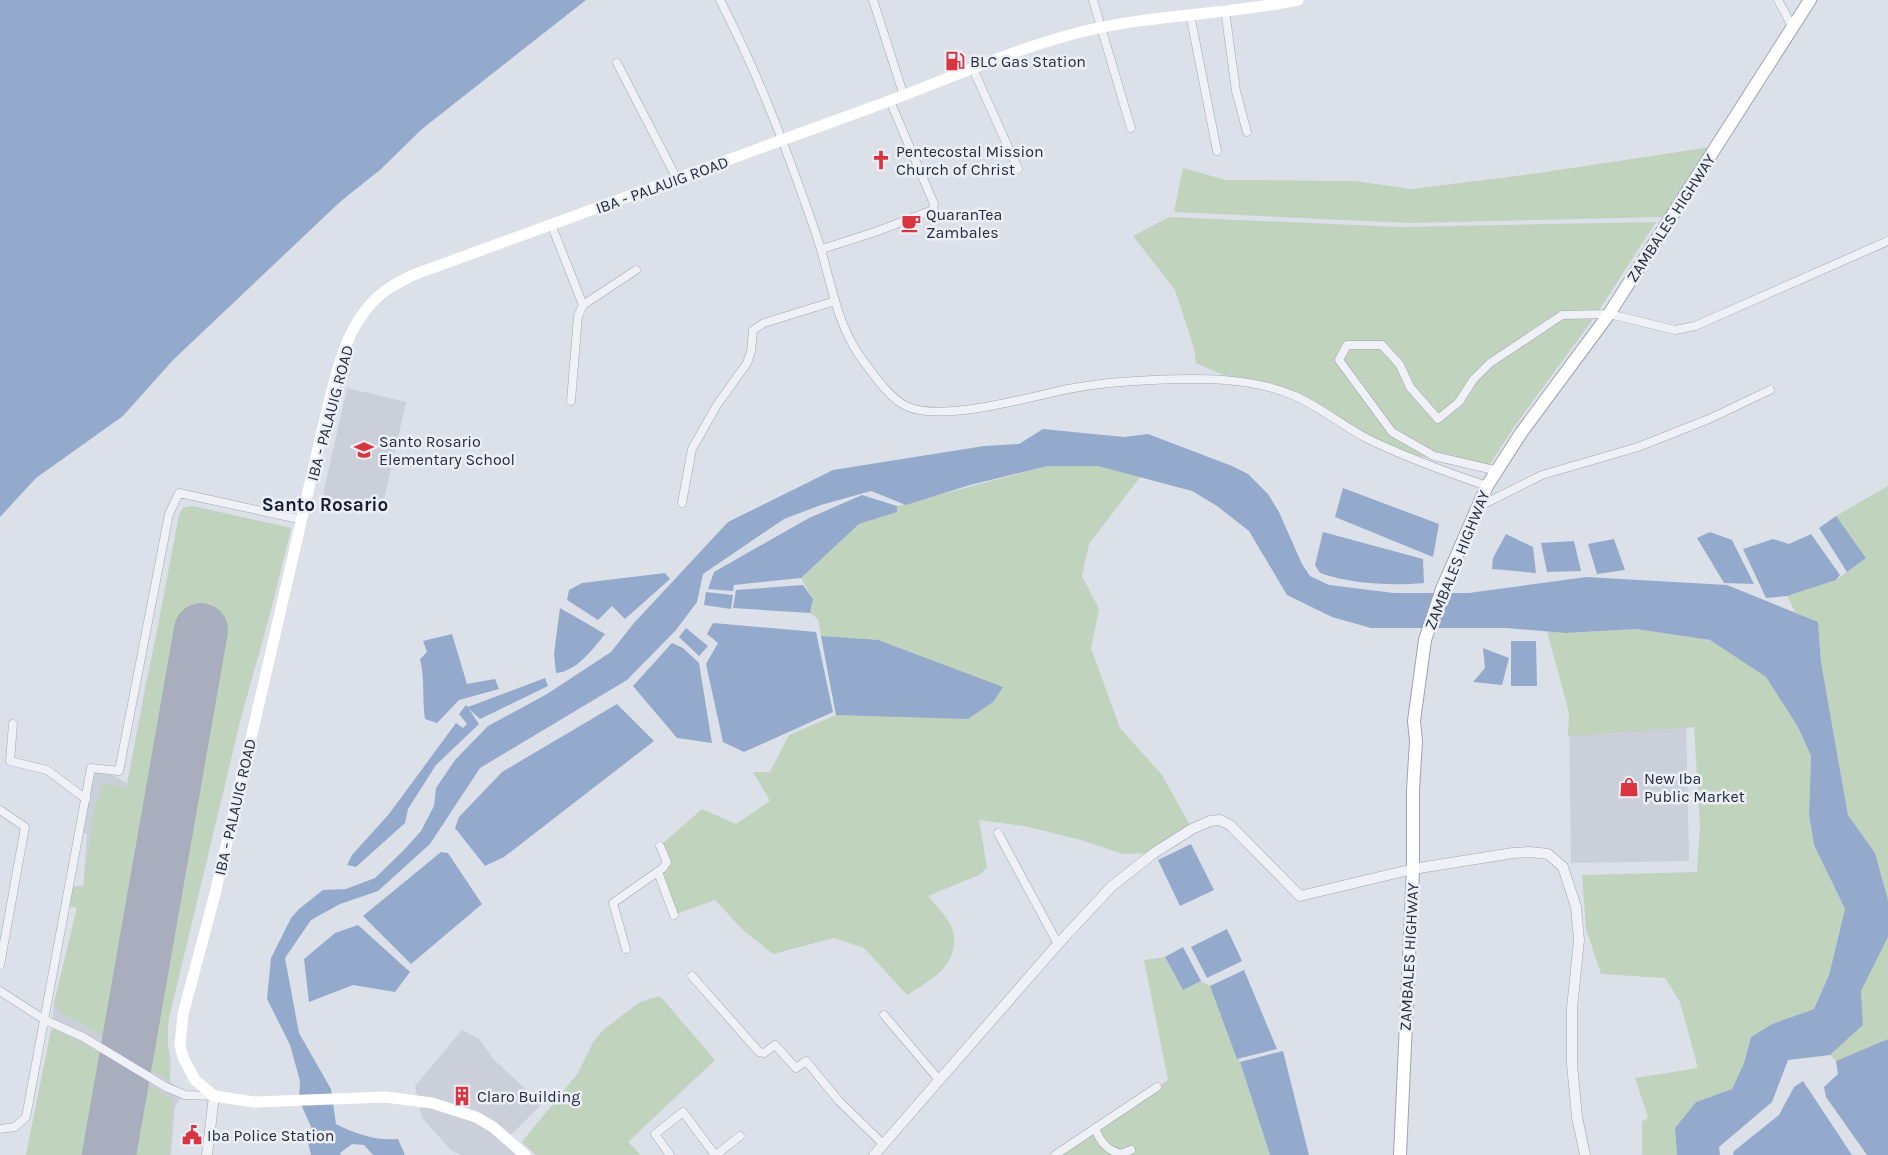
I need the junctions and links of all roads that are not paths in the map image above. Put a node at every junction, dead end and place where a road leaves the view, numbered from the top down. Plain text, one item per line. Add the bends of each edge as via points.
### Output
1 (720, 0) edge
2 (873, 0) edge
3 (1093, 0) edge
4 (1298, 0) edge
5 (1778, 0) edge
6 (1810, 0) edge
7 (1284, 2) edge
8 (1224, 10) junction
9 (1190, 14) junction
10 (1100, 28) junction
11 (1793, 28) junction
12 (618, 63) dead end
13 (973, 69) junction
14 (904, 96) junction
15 (890, 101) junction
16 (1131, 128) dead end
17 (1247, 132) dead end
18 (784, 139) junction
19 (1217, 151) dead end
20 (1018, 169) dead end
21 (677, 179) junction
22 (551, 224) junction
23 (1888, 241) edge
24 (822, 250) junction
25 (636, 270) dead end
26 (835, 301) junction
27 (583, 305) junction
28 (1609, 314) junction
29 (1770, 390) dead end
30 (571, 400) dead end
31 (1498, 471) junction
32 (1487, 486) junction
33 (682, 503) dead end
34 (1476, 508) junction
35 (302, 520) junction
36 (13, 724) dead end
37 (86, 799) junction
38 (0, 810) edge
39 (998, 833) dead end
40 (660, 846) dead end
41 (1413, 869) junction
42 (658, 872) junction
43 (674, 916) dead end
44 (1058, 944) junction
45 (626, 949) dead end
46 (0, 965) edge
47 (692, 976) dead end
48 (0, 991) edge
49 (884, 1015) dead end
50 (45, 1020) junction
51 (940, 1081) junction
52 (1157, 1087) dead end
53 (214, 1096) junction
54 (0, 1128) edge
55 (1095, 1128) junction
56 (740, 1136) dead end
57 (1131, 1150) dead end
58 (880, 1151) edge
59 (207, 1155) edge
60 (525, 1155) edge
61 (670, 1155) edge
62 (715, 1155) edge
63 (1055, 1155) edge
64 (1400, 1155) edge
65 (1585, 1155) edge

1 - 18 street
2 - 14 street
3 - 10 street
4 - 7 main road, IBA - PALAUIG ROAD
5 - 11 street
6 - 11 main road, ZAMBALES HIGHWAY
7 - 8 main road, IBA - PALAUIG ROAD
8 - 9 main road, IBA - PALAUIG ROAD
8 - 17 street via 1236,91
9 - 10 main road, IBA - PALAUIG ROAD
9 - 19 street
10 - 13 main road, IBA - PALAUIG ROAD via 1052,40
10 - 16 street
11 - 28 main road, ZAMBALES HIGHWAY
12 - 21 street
13 - 14 main road, IBA - PALAUIG ROAD
13 - 20 street
14 - 15 main road, IBA - PALAUIG ROAD
15 - 18 main road, IBA - PALAUIG ROAD
15 - 24 street via 934,204 933,210
18 - 21 main road, IBA - PALAUIG ROAD
18 - 24 street
21 - 22 main road, IBA - PALAUIG ROAD
22 - 27 street
22 - 35 main road, IBA - PALAUIG ROAD via 413,275 389,288 368,307 355,325 340,360
23 - 28 street via 1695,326 1675,330
24 - 26 street
25 - 27 street
26 - 32 street via 844,331 860,357 905,406 920,410 966,410 1072,388 1152,380 1237,381 1295,396 1412,460
26 - 33 street via 764,323 753,330 747,363 717,405 692,449
27 - 30 street via 578,316
28 - 31 main road, ZAMBALES HIGHWAY via 1521,433
28 - 31 street via 1562,315 1490,363 1473,380 1459,402 1438,419 1410,387 1400,365 1382,345 1347,345 1339,360 1392,432 1434,456
29 - 34 street via 1638,448 1542,476
31 - 32 main road, ZAMBALES HIGHWAY
32 - 34 main road, ZAMBALES HIGHWAY
34 - 41 main road, ZAMBALES HIGHWAY via 1426,635 1414,721
35 - 37 street via 179,492 169,514 119,771 91,768
35 - 53 main road, IBA - PALAUIG ROAD via 182,1023 180,1045 189,1071
36 - 37 street via 10,760 47,770
37 - 50 street
38 - 46 street via 25,827
39 - 44 street
40 - 42 street via 667,862
41 - 44 street via 1300,896 1230,825 1220,820 1210,821 1154,853 1112,886
41 - 64 main road, ZAMBALES HIGHWAY
41 - 65 street via 1530,852 1548,854 1563,867 1576,907 1579,940 1572,1008 1572,1064 1577,1117
42 - 43 street
42 - 45 street via 613,903
44 - 51 street
47 - 58 street via 758,1052 764,1053 775,1045 796,1068 806,1061
48 - 50 street
49 - 51 street
50 - 53 street via 83,1037 175,1091 194,1096
50 - 54 street via 24,1122 15,1128
51 - 58 street
52 - 55 street
53 - 59 street
53 - 60 main road via 254,1102 409,1099 465,1112 493,1127
55 - 57 street via 1099,1139 1110,1151 1121,1154
55 - 63 street
56 - 62 street
61 - 62 street via 655,1134 683,1112

